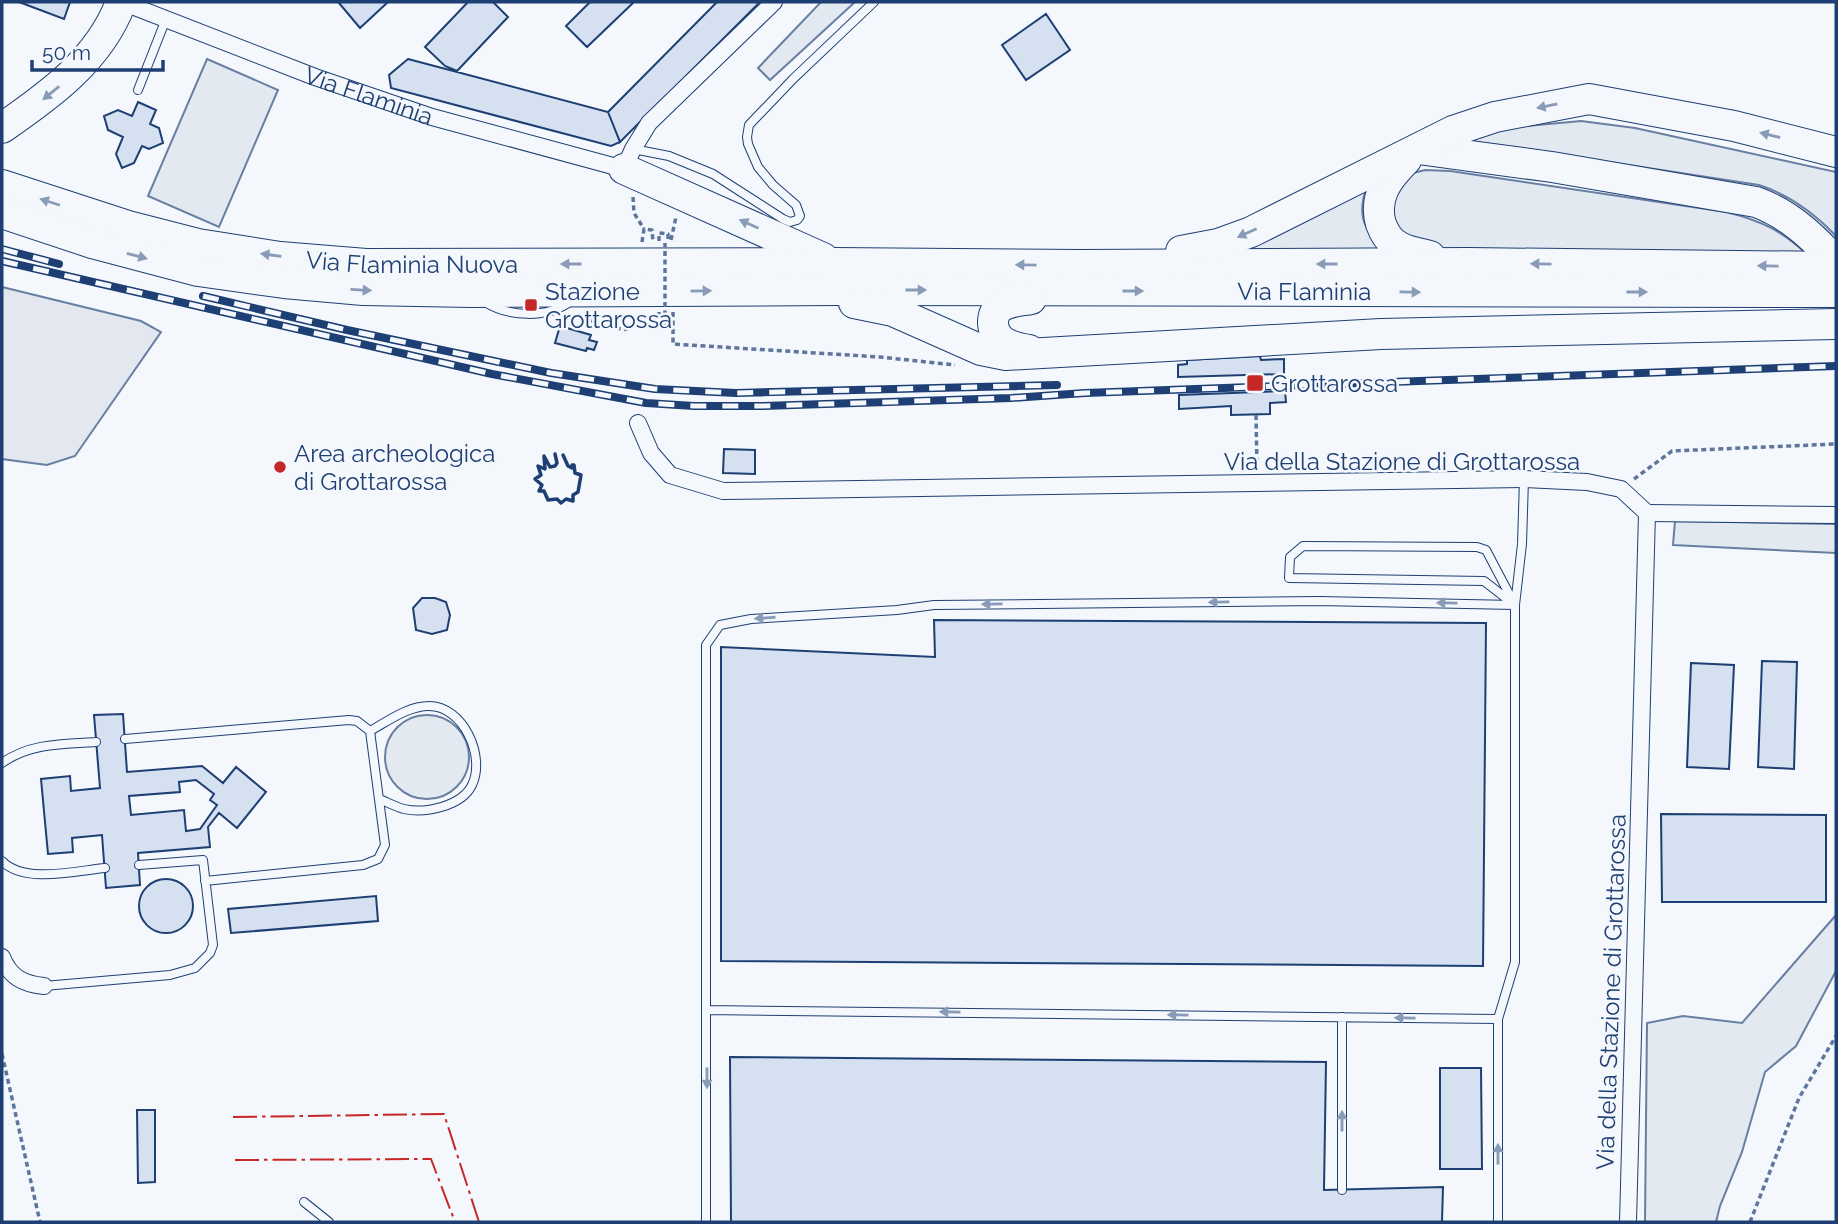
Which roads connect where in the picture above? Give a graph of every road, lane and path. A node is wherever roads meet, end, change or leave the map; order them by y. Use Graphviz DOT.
graph roads {
  1 [pos="774,2"];
  2 [pos="874,2"];
  3 [pos="130,3"];
  4 [pos="166,19"];
  5 [pos="138,90"];
  6 [pos="2,128"];
  7 [pos="1418,149"];
  8 [pos="1836,152"];
  9 [pos="630,171"];
  10 [pos="2,186"];
  11 [pos="2,213"];
  12 [pos="2,223"];
  13 [pos="644,229"];
  14 [pos="659,233"];
  15 [pos="92,243"];
  16 [pos="833,263"];
  17 [pos="1468,263"];
  18 [pos="1836,264"];
  19 [pos="1080,265"];
  20 [pos="775,290"];
  21 [pos="584,291"];
  22 [pos="1065,291"];
  23 [pos="471,292"];
  24 [pos="1836,292"];
  25 [pos="559,308"];
  26 [pos="673,318"];
  27 [pos="653,322"];
  28 [pos="659,324"];
  29 [pos="1836,324"];
  30 [pos="1040,353"];
  31 [pos="958,366"];
  32 [pos="1256,415"];
  33 [pos="638,423"];
  34 [pos="1836,444"];
  35 [pos="1257,459"];
  36 [pos="1524,479"];
  37 [pos="1621,489"];
  38 [pos="1647,513"];
  39 [pos="1836,515"];
  40 [pos="1515,605"];
  41 [pos="370,731"];
  42 [pos="125,739"];
  43 [pos="96,742"];
  44 [pos="2,763"];
  45 [pos="379,799"];
  46 [pos="2,861"];
  47 [pos="139,865"];
  48 [pos="105,868"];
  49 [pos="205,881"];
  50 [pos="2,965"];
  51 [pos="44,986"];
  52 [pos="707,1010"];
  53 [pos="1342,1017"];
  54 [pos="1498,1019"];
  55 [pos="1836,1036"];
  56 [pos="2,1054"];
  57 [pos="1342,1190"];
  58 [pos="304,1202"];
  59 [pos="40,1222"];
  60 [pos="329,1222"];
  61 [pos="705,1222"];
  62 [pos="1498,1222"];
  63 [pos="1628,1222"];
  64 [pos="1750,1222"];
  1 -- 9 [label="street"];
  2 -- 9 [label="lane"];
  3 -- 4 [label="street, Via Flaminia"];
  3 -- 6 [label="highway, one-way"];
  4 -- 5 [label="lane"];
  4 -- 9 [label="street, Via Flaminia"];
  8 -- 7 [label="highway, one-way"];
  7 -- 17 [label="highway"];
  7 -- 18 [label="highway"];
  7 -- 19 [label="highway, one-way"];
  9 -- 13 [label="path"];
  16 -- 9 [label="highway, one-way"];
  16 -- 10 [label="highway, Via Flaminia Nuova, one-way"];
  11 -- 15 [label="highway, Via Flaminia Nuova"];
  12 -- 15 [label="highway"];
  14 -- 28 [label="path, bridge"];
  15 -- 23 [label="highway, Via Flaminia Nuova, one-way"];
  19 -- 16 [label="highway, Via Flaminia, one-way"];
  18 -- 17 [label="highway, Via Flaminia, one-way"];
  17 -- 19 [label="highway, Via Flaminia, one-way"];
  21 -- 20 [label="highway, Via Flaminia Nuova, one-way"];
  20 -- 22 [label="highway, Via Flaminia, one-way"];
  20 -- 30 [label="highway"];
  21 -- 23 [label="highway, Via Flaminia Nuova"];
  21 -- 25 [label="lane"];
  22 -- 24 [label="highway, Via Flaminia, one-way"];
  22 -- 30 [label="highway"];
  23 -- 25 [label="lane"];
  25 -- 27 [label="path"];
  26 -- 31 [label="path"];
  29 -- 30 [label="highway"];
  32 -- 35 [label="path"];
  33 -- 36 [label="street, Via della Stazione di Grottarossa"];
  34 -- 37 [label="path"];
  36 -- 37 [label="street, Via della Stazione di Grottarossa"];
  36 -- 40 [label="lane"];
  37 -- 38 [label="street"];
  38 -- 39 [label="street"];
  38 -- 63 [label="street, Via della Stazione di Grottarossa"];
  40 -- 40 [label="lane"];
  40 -- 52 [label="lane, one-way"];
  40 -- 54 [label="lane"];
  41 -- 42 [label="lane"];
  41 -- 45 [label="lane"];
  41 -- 45 [label="lane"];
  43 -- 44 [label="lane"];
  45 -- 49 [label="lane"];
  46 -- 48 [label="lane"];
  47 -- 49 [label="lane"];
  49 -- 51 [label="lane"];
  50 -- 51 [label="street"];
  53 -- 52 [label="lane, one-way"];
  52 -- 61 [label="lane, one-way"];
  54 -- 53 [label="lane, one-way"];
  57 -- 53 [label="lane, one-way"];
  62 -- 54 [label="lane, one-way"];
  55 -- 64 [label="path"];
  56 -- 59 [label="path"];
  58 -- 60 [label="lane"];
}
